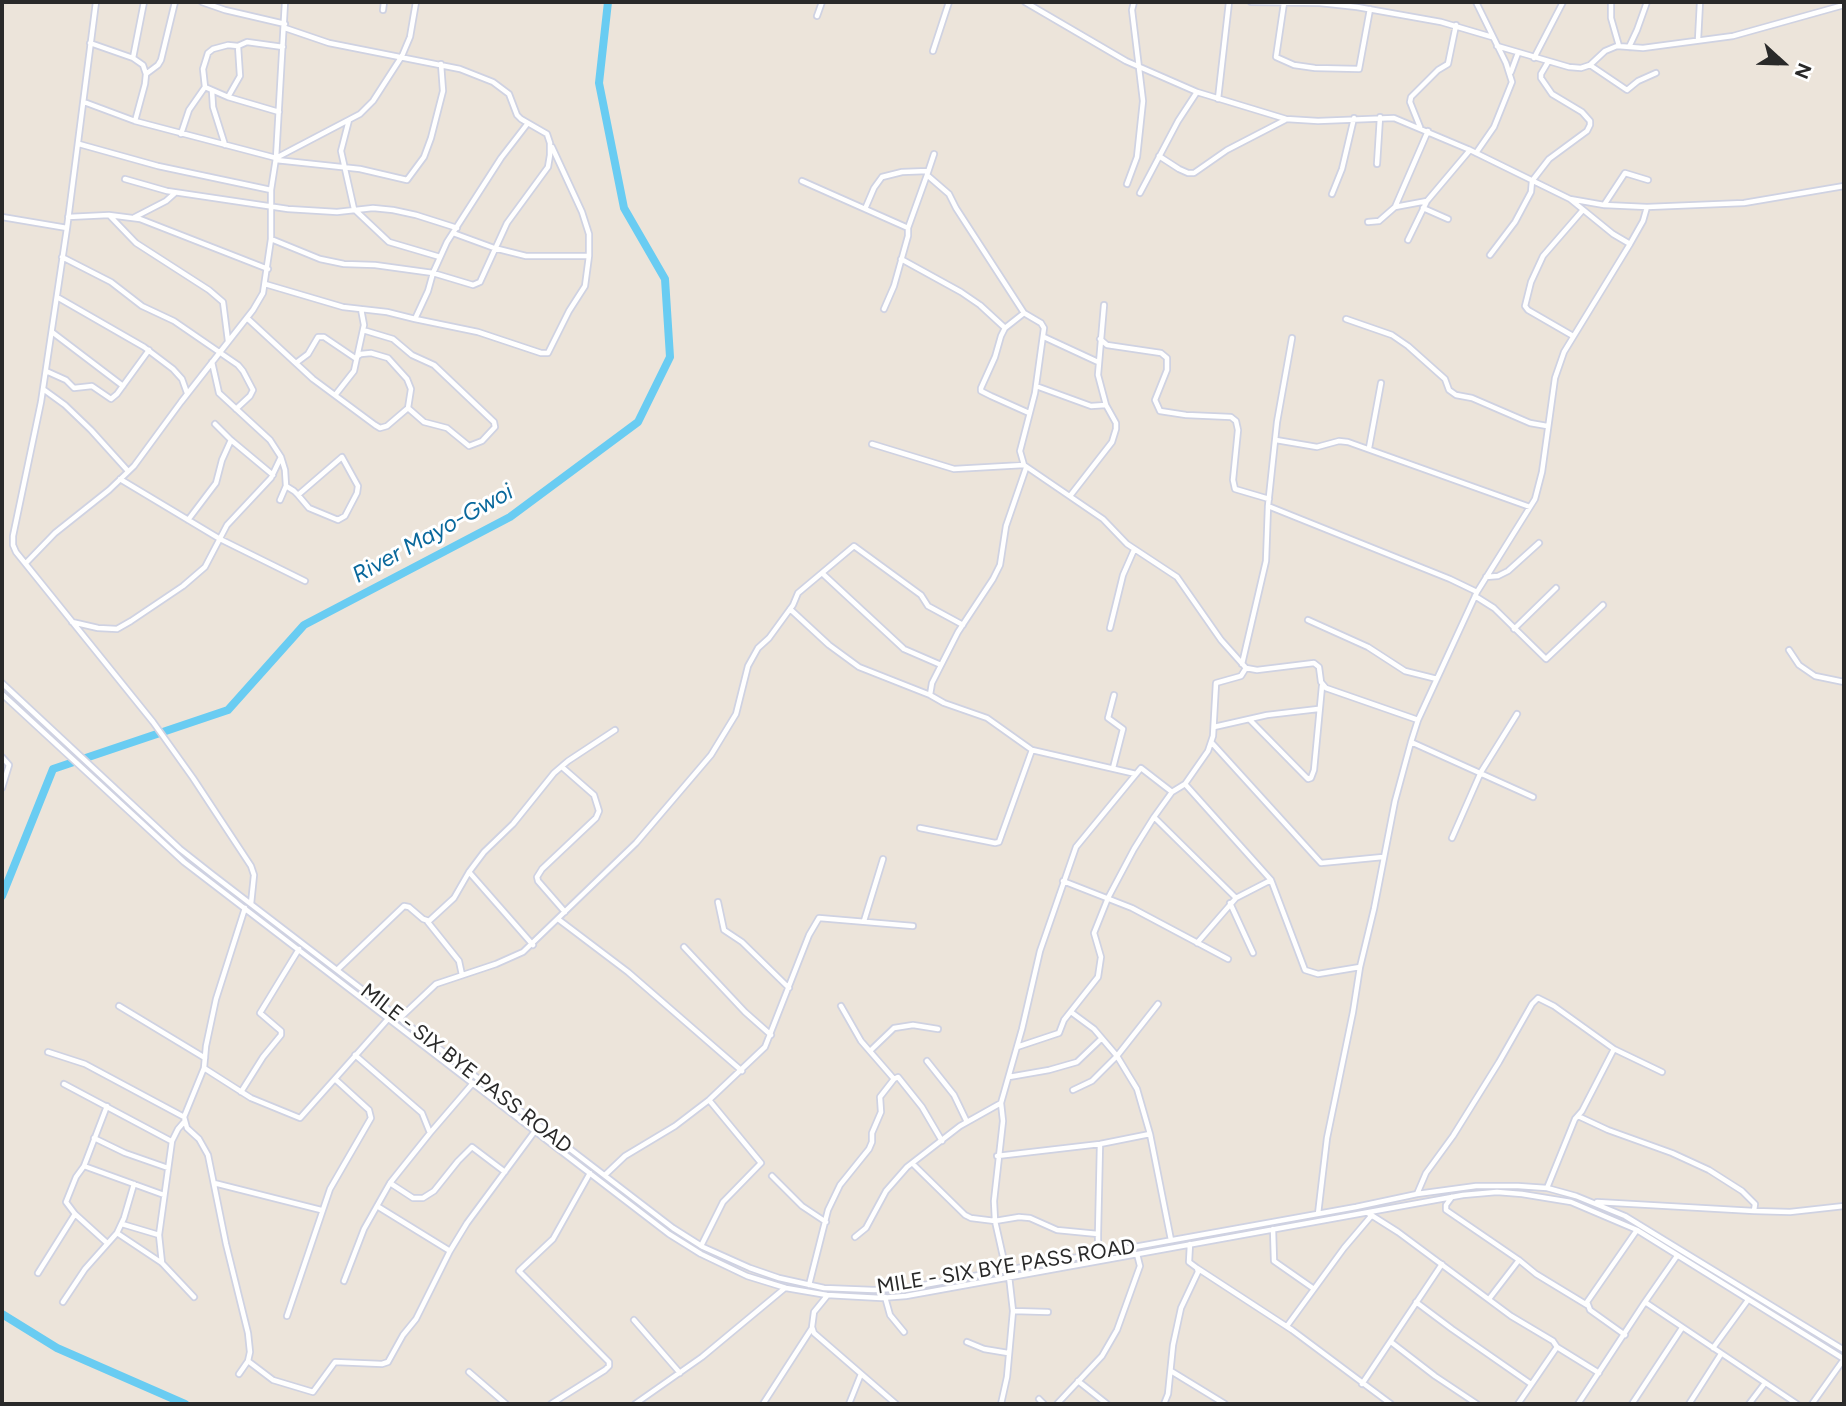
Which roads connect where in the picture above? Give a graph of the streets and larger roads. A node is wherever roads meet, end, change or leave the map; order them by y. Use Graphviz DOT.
graph roads {
  1 [pos="96,2"];
  2 [pos="144,2"];
  3 [pos="176,2"];
  4 [pos="202,2"];
  5 [pos="285,2"];
  6 [pos="383,2"];
  7 [pos="416,2"];
  8 [pos="822,2"];
  9 [pos="948,2"];
  10 [pos="1025,2"];
  11 [pos="1134,2"];
  12 [pos="1230,2"];
  13 [pos="1251,2"];
  14 [pos="1284,2"];
  15 [pos="1476,2"];
  16 [pos="1563,2"];
  17 [pos="1611,2"];
  18 [pos="1647,2"];
  19 [pos="1700,2"];
  20 [pos="1363,5"];
  21 [pos="1844,5"];
  22 [pos="1370,9"];
  23 [pos="383,10"];
  24 [pos="817,16"];
  25 [pos="1456,25"];
  26 [pos="285,26"];
  27 [pos="1492,37"];
  28 [pos="1698,40"];
  29 [pos="90,43"];
  30 [pos="238,46"];
  31 [pos="1497,46"];
  32 [pos="1619,46"];
  33 [pos="283,47"];
  34 [pos="1629,47"];
  35 [pos="933,51"];
  36 [pos="1518,53"];
  37 [pos="402,56"];
  38 [pos="133,58"];
  39 [pos="1534,58"];
  40 [pos="1548,62"];
  41 [pos="440,64"];
  42 [pos="1590,65"];
  43 [pos="1140,68"];
  44 [pos="1656,73"];
  45 [pos="146,74"];
  46 [pos="1510,74"];
  47 [pos="205,87"];
  48 [pos="212,92"];
  49 [pos="1197,92"];
  50 [pos="228,97"];
  51 [pos="1218,99"];
  52 [pos="84,102"];
  53 [pos="279,112"];
  54 [pos="1380,117"];
  55 [pos="1354,118"];
  56 [pos="350,119"];
  57 [pos="1286,119"];
  58 [pos="135,121"];
  59 [pos="528,123"];
  60 [pos="1421,129"];
  61 [pos="1428,131"];
  62 [pos="181,134"];
  63 [pos="550,143"];
  64 [pos="79,144"];
  65 [pos="225,145"];
  66 [pos="1469,150"];
  67 [pos="1476,153"];
  68 [pos="934,154"];
  69 [pos="1160,156"];
  70 [pos="276,159"];
  71 [pos="1377,164"];
  72 [pos="344,167"];
  73 [pos="928,173"];
  74 [pos="125,179"];
  75 [pos="1648,180"];
  76 [pos="802,181"];
  77 [pos="1532,181"];
  78 [pos="1127,184"];
  79 [pos="1844,186"];
  80 [pos="271,190"];
  81 [pos="176,192"];
  82 [pos="1140,193"];
  83 [pos="1332,194"];
  84 [pos="1570,199"];
  85 [pos="1427,201"];
  86 [pos="1604,205"];
  87 [pos="272,206"];
  88 [pos="1395,207"];
  89 [pos="1647,207"];
  90 [pos="1423,208"];
  91 [pos="354,209"];
  92 [pos="865,209"];
  93 [pos="1583,211"];
  94 [pos="109,215"];
  95 [pos="2,217"];
  96 [pos="68,217"];
  97 [pos="133,218"];
  98 [pos="1448,219"];
  99 [pos="1368,222"];
  100 [pos="66,228"];
  101 [pos="908,228"];
  102 [pos="455,230"];
  103 [pos="271,239"];
  104 [pos="1408,240"];
  105 [pos="1630,244"];
  106 [pos="494,248"];
  107 [pos="1490,255"];
  108 [pos="589,256"];
  109 [pos="62,257"];
  110 [pos="440,257"];
  111 [pos="901,259"];
  112 [pos="268,269"];
  113 [pos="433,273"];
  114 [pos="265,284"];
  115 [pos="57,297"];
  116 [pos="1104,305"];
  117 [pos="361,309"];
  118 [pos="884,309"];
  119 [pos="1024,313"];
  120 [pos="247,318"];
  121 [pos="415,319"];
  122 [pos="1346,319"];
  123 [pos="1006,328"];
  124 [pos="363,330"];
  125 [pos="51,332"];
  126 [pos="1574,336"];
  127 [pos="1044,337"];
  128 [pos="1292,338"];
  129 [pos="1100,339"];
  130 [pos="228,341"];
  131 [pos="149,350"];
  132 [pos="218,353"];
  133 [pos="355,358"];
  134 [pos="212,361"];
  135 [pos="1098,362"];
  136 [pos="296,363"];
  137 [pos="46,371"];
  138 [pos="1381,383"];
  139 [pos="123,386"];
  140 [pos="1036,386"];
  141 [pos="43,389"];
  142 [pos="187,393"];
  143 [pos="335,394"];
  144 [pos="1106,405"];
  145 [pos="408,408"];
  146 [pos="236,409"];
  147 [pos="1029,413"];
  148 [pos="215,424"];
  149 [pos="1547,426"];
  150 [pos="231,440"];
  151 [pos="1276,440"];
  152 [pos="872,444"];
  153 [pos="1370,448"];
  154 [pos="281,457"];
  155 [pos="1025,467"];
  156 [pos="128,471"];
  157 [pos="273,475"];
  158 [pos="120,480"];
  159 [pos="286,486"];
  160 [pos="298,495"];
  161 [pos="1070,496"];
  162 [pos="280,500"];
  163 [pos="1268,503"];
  164 [pos="1530,507"];
  165 [pos="188,520"];
  166 [pos="220,539"];
  167 [pos="1539,543"];
  168 [pos="1134,550"];
  169 [pos="26,563"];
  170 [pos="822,573"];
  171 [pos="1486,577"];
  172 [pos="305,581"];
  173 [pos="1556,588"];
  174 [pos="1476,594"];
  175 [pos="1603,605"];
  176 [pos="790,609"];
  177 [pos="1308,620"];
  178 [pos="72,622"];
  179 [pos="963,625"];
  180 [pos="1110,628"];
  181 [pos="1514,629"];
  182 [pos="1789,650"];
  183 [pos="941,665"];
  184 [pos="1244,666"];
  185 [pos="1437,679"];
  186 [pos="1844,681"];
  187 [pos="2,683"];
  188 [pos="1322,686"];
  189 [pos="2,694"];
  190 [pos="930,695"];
  191 [pos="1114,695"];
  192 [pos="1318,709"];
  193 [pos="1517,714"];
  194 [pos="1250,720"];
  195 [pos="1418,720"];
  196 [pos="1214,727"];
  197 [pos="615,730"];
  198 [pos="1411,741"];
  199 [pos="1212,743"];
  200 [pos="1032,750"];
  201 [pos="2,757"];
  202 [pos="562,767"];
  203 [pos="1113,768"];
  204 [pos="1481,772"];
  205 [pos="1136,774"];
  206 [pos="1185,784"];
  207 [pos="2,788"];
  208 [pos="1172,792"];
  209 [pos="1533,797"];
  210 [pos="1154,817"];
  211 [pos="920,828"];
  212 [pos="1452,838"];
  213 [pos="1384,857"];
  214 [pos="883,859"];
  215 [pos="469,872"];
  216 [pos="1271,880"];
  217 [pos="1063,881"];
  218 [pos="1108,898"];
  219 [pos="1236,898"];
  220 [pos="718,902"];
  221 [pos="1230,903"];
  222 [pos="251,904"];
  223 [pos="245,908"];
  224 [pos="565,912"];
  225 [pos="558,919"];
  226 [pos="427,921"];
  227 [pos="864,921"];
  228 [pos="913,926"];
  229 [pos="1197,943"];
  230 [pos="533,945"];
  231 [pos="684,947"];
  232 [pos="299,949"];
  233 [pos="1253,953"];
  234 [pos="1228,959"];
  235 [pos="328,963"];
  236 [pos="1360,967"];
  237 [pos="324,968"];
  238 [pos="337,970"];
  239 [pos="462,975"];
  240 [pos="789,988"];
  241 [pos="1158,1004"];
  242 [pos="119,1006"];
  243 [pos="841,1006"];
  244 [pos="1071,1012"];
  245 [pos="400,1018"];
  246 [pos="388,1019"];
  247 [pos="938,1029"];
  248 [pos="771,1035"];
  249 [pos="1101,1039"];
  250 [pos="1016,1048"];
  251 [pos="1614,1049"];
  252 [pos="870,1051"];
  253 [pos="48,1052"];
  254 [pos="355,1055"];
  255 [pos="1117,1056"];
  256 [pos="206,1058"];
  257 [pos="927,1061"];
  258 [pos="204,1068"];
  259 [pos="742,1070"];
  260 [pos="1662,1072"];
  261 [pos="1008,1077"];
  262 [pos="335,1079"];
  263 [pos="894,1079"];
  264 [pos="473,1083"];
  265 [pos="64,1084"];
  266 [pos="1073,1090"];
  267 [pos="241,1092"];
  268 [pos="709,1100"];
  269 [pos="1001,1103"];
  270 [pos="107,1106"];
  271 [pos="1578,1116"];
  272 [pos="184,1120"];
  273 [pos="967,1122"];
  274 [pos="536,1131"];
  275 [pos="430,1133"];
  276 [pos="1150,1133"];
  277 [pos="94,1138"];
  278 [pos="942,1140"];
  279 [pos="172,1141"];
  280 [pos="1100,1144"];
  281 [pos="997,1156"];
  282 [pos="913,1164"];
  283 [pos="84,1166"];
  284 [pos="168,1168"];
  285 [pos="505,1172"];
  286 [pos="590,1173"];
  287 [pos="604,1175"];
  288 [pos="772,1176"];
  289 [pos="390,1182"];
  290 [pos="134,1184"];
  291 [pos="214,1184"];
  292 [pos="1547,1188"];
  293 [pos="1417,1194"];
  294 [pos="164,1195"];
  295 [pos="1452,1197"];
  296 [pos="1571,1202"];
  297 [pos="1596,1202"];
  298 [pos="377,1206"];
  299 [pos="1844,1206"];
  300 [pos="321,1210"];
  301 [pos="1754,1211"];
  302 [pos="75,1214"];
  303 [pos="1318,1214"];
  304 [pos="1369,1214"];
  305 [pos="995,1221"];
  306 [pos="826,1222"];
  307 [pos="122,1224"];
  308 [pos="1273,1229"];
  309 [pos="1637,1230"];
  310 [pos="117,1233"];
  311 [pos="1098,1234"];
  312 [pos="1206,1234"];
  313 [pos="159,1235"];
  314 [pos="855,1237"];
  315 [pos="1171,1240"];
  316 [pos="1208,1241"];
  317 [pos="107,1243"];
  318 [pos="1190,1244"];
  319 [pos="701,1246"];
  320 [pos="450,1251"];
  321 [pos="1098,1253"];
  322 [pos="1137,1254"];
  323 [pos="1677,1256"];
  324 [pos="1520,1260"];
  325 [pos="162,1264"];
  326 [pos="1442,1264"];
  327 [pos="1197,1268"];
  328 [pos="1006,1270"];
  329 [pos="38,1273"];
  330 [pos="1009,1276"];
  331 [pos="344,1281"];
  332 [pos="809,1285"];
  333 [pos="786,1288"];
  334 [pos="1314,1289"];
  335 [pos="827,1295"];
  336 [pos="194,1297"];
  337 [pos="885,1297"];
  338 [pos="1489,1299"];
  339 [pos="1748,1300"];
  340 [pos="62,1302"];
  341 [pos="1416,1302"];
  342 [pos="1645,1302"];
  343 [pos="1587,1305"];
  344 [pos="1013,1311"];
  345 [pos="1048,1312"];
  346 [pos="287,1316"];
  347 [pos="634,1320"];
  348 [pos="1287,1326"];
  349 [pos="812,1327"];
  350 [pos="1682,1328"];
  351 [pos="904,1332"];
  352 [pos="1625,1335"];
  353 [pos="967,1342"];
  354 [pos="1391,1342"];
  355 [pos="1558,1347"];
  356 [pos="1713,1348"];
  357 [pos="1844,1350"];
  358 [pos="1008,1353"];
  359 [pos="1721,1354"];
  360 [pos="1844,1359"];
  361 [pos="248,1361"];
  362 [pos="1171,1371"];
  363 [pos="469,1372"];
  364 [pos="680,1373"];
  365 [pos="1599,1373"];
  366 [pos="239,1374"];
  367 [pos="861,1374"];
  368 [pos="1078,1381"];
  369 [pos="1765,1383"];
  370 [pos="1362,1384"];
  371 [pos="1531,1384"];
  372 [pos="1039,1399"];
  373 [pos="506,1404"];
  374 [pos="551,1404"];
  375 [pos="635,1404"];
  376 [pos="763,1404"];
  377 [pos="849,1404"];
  378 [pos="896,1404"];
  379 [pos="1001,1404"];
  380 [pos="1044,1404"];
  381 [pos="1057,1404"];
  382 [pos="1107,1404"];
  383 [pos="1164,1404"];
  384 [pos="1225,1404"];
  385 [pos="1391,1404"];
  386 [pos="1477,1404"];
  387 [pos="1518,1404"];
  388 [pos="1578,1404"];
  389 [pos="1632,1404"];
  390 [pos="1689,1404"];
  391 [pos="1749,1404"];
  392 [pos="1797,1404"];
  393 [pos="1812,1404"];
  1 -- 29 [label="street"];
  2 -- 38 [label="street"];
  3 -- 45 [label="street"];
  4 -- 26 [label="street"];
  5 -- 26 [label="street"];
  6 -- 23 [label="street"];
  7 -- 37 [label="street"];
  8 -- 24 [label="street"];
  9 -- 35 [label="street"];
  10 -- 43 [label="street"];
  11 -- 43 [label="street"];
  12 -- 51 [label="street"];
  13 -- 14 [label="street"];
  14 -- 20 [label="street"];
  14 -- 22 [label="street"];
  15 -- 27 [label="street"];
  16 -- 39 [label="street"];
  17 -- 32 [label="street"];
  18 -- 34 [label="street"];
  19 -- 28 [label="street"];
  20 -- 22 [label="street"];
  21 -- 28 [label="street"];
  22 -- 25 [label="street"];
  25 -- 27 [label="street"];
  25 -- 60 [label="street"];
  26 -- 33 [label="street"];
  26 -- 37 [label="street"];
  27 -- 31 [label="street"];
  28 -- 34 [label="street"];
  29 -- 38 [label="street"];
  29 -- 52 [label="street"];
  30 -- 33 [label="street"];
  30 -- 47 [label="street"];
  30 -- 50 [label="street"];
  31 -- 36 [label="street"];
  31 -- 46 [label="street"];
  32 -- 34 [label="street"];
  32 -- 42 [label="street"];
  33 -- 53 [label="street"];
  36 -- 39 [label="street"];
  36 -- 46 [label="street"];
  37 -- 41 [label="street"];
  37 -- 56 [label="street"];
  38 -- 45 [label="street"];
  39 -- 40 [label="street"];
  40 -- 42 [label="street"];
  40 -- 77 [label="street"];
  41 -- 59 [label="street"];
  41 -- 72 [label="street"];
  42 -- 44 [label="street"];
  43 -- 49 [label="street"];
  43 -- 78 [label="street"];
  45 -- 58 [label="street"];
  46 -- 67 [label="street"];
  47 -- 48 [label="street"];
  47 -- 62 [label="street"];
  48 -- 50 [label="street"];
  48 -- 65 [label="street"];
  49 -- 51 [label="street"];
  49 -- 69 [label="street"];
  50 -- 53 [label="street"];
  51 -- 57 [label="street"];
  52 -- 58 [label="street"];
  52 -- 64 [label="street"];
  53 -- 70 [label="street"];
  54 -- 55 [label="street"];
  54 -- 60 [label="street"];
  54 -- 71 [label="street"];
  55 -- 57 [label="street"];
  55 -- 83 [label="street"];
  56 -- 70 [label="street"];
  56 -- 72 [label="street"];
  57 -- 69 [label="street"];
  58 -- 62 [label="street"];
  59 -- 63 [label="street"];
  59 -- 102 [label="street"];
  60 -- 61 [label="street"];
  61 -- 66 [label="street"];
  61 -- 88 [label="street"];
  62 -- 65 [label="street"];
  63 -- 106 [label="street"];
  63 -- 108 [label="street"];
  64 -- 80 [label="street"];
  64 -- 96 [label="street"];
  65 -- 70 [label="street"];
  66 -- 67 [label="street"];
  66 -- 85 [label="street"];
  67 -- 77 [label="street"];
  68 -- 73 [label="street"];
  69 -- 82 [label="street"];
  70 -- 72 [label="street"];
  70 -- 80 [label="street"];
  72 -- 91 [label="street"];
  73 -- 92 [label="street"];
  73 -- 101 [label="street"];
  73 -- 119 [label="street"];
  74 -- 81 [label="street"];
  75 -- 86 [label="street"];
  76 -- 92 [label="street"];
  77 -- 84 [label="street"];
  77 -- 107 [label="street"];
  79 -- 89 [label="street"];
  80 -- 87 [label="street"];
  81 -- 87 [label="street"];
  81 -- 97 [label="street"];
  84 -- 86 [label="street"];
  84 -- 93 [label="street"];
  85 -- 88 [label="street"];
  85 -- 90 [label="street"];
  86 -- 89 [label="street"];
  87 -- 91 [label="street"];
  87 -- 103 [label="street"];
  88 -- 99 [label="street"];
  89 -- 105 [label="street"];
  90 -- 98 [label="street"];
  90 -- 104 [label="street"];
  91 -- 102 [label="street"];
  91 -- 110 [label="street"];
  92 -- 101 [label="street"];
  93 -- 105 [label="street"];
  93 -- 126 [label="street"];
  94 -- 96 [label="street"];
  94 -- 97 [label="street"];
  94 -- 130 [label="street"];
  95 -- 100 [label="street"];
  96 -- 100 [label="street"];
  97 -- 112 [label="street"];
  100 -- 109 [label="street"];
  101 -- 111 [label="street"];
  102 -- 106 [label="street"];
  102 -- 110 [label="street"];
  103 -- 112 [label="street"];
  103 -- 113 [label="street"];
  105 -- 126 [label="street"];
  106 -- 108 [label="street"];
  106 -- 113 [label="street"];
  108 -- 121 [label="street"];
  109 -- 115 [label="street"];
  109 -- 132 [label="street"];
  110 -- 113 [label="street"];
  111 -- 118 [label="street"];
  111 -- 123 [label="street"];
  112 -- 114 [label="street"];
  113 -- 121 [label="street"];
  114 -- 117 [label="street"];
  114 -- 120 [label="street"];
  115 -- 125 [label="street"];
  115 -- 131 [label="street"];
  116 -- 129 [label="street"];
  117 -- 121 [label="street"];
  117 -- 124 [label="street"];
  119 -- 123 [label="street"];
  119 -- 127 [label="street"];
  120 -- 130 [label="street"];
  120 -- 136 [label="street"];
  122 -- 149 [label="street"];
  123 -- 147 [label="street"];
  124 -- 133 [label="street"];
  124 -- 145 [label="street"];
  125 -- 137 [label="street"];
  125 -- 139 [label="street"];
  126 -- 149 [label="street"];
  127 -- 135 [label="street"];
  127 -- 140 [label="street"];
  128 -- 151 [label="street"];
  129 -- 135 [label="street"];
  129 -- 163 [label="street"];
  130 -- 132 [label="street"];
  131 -- 139 [label="street"];
  131 -- 142 [label="street"];
  132 -- 134 [label="street"];
  132 -- 146 [label="street"];
  133 -- 136 [label="street"];
  133 -- 143 [label="street"];
  133 -- 145 [label="street"];
  134 -- 142 [label="street"];
  134 -- 146 [label="street"];
  135 -- 144 [label="street"];
  136 -- 143 [label="street"];
  137 -- 139 [label="street"];
  137 -- 141 [label="street"];
  138 -- 153 [label="street"];
  140 -- 144 [label="street"];
  140 -- 147 [label="street"];
  141 -- 156 [label="street"];
  141 -- 169 [label="street"];
  142 -- 156 [label="street"];
  143 -- 145 [label="street"];
  144 -- 161 [label="street"];
  146 -- 154 [label="street"];
  147 -- 155 [label="street"];
  148 -- 150 [label="street"];
  149 -- 164 [label="street"];
  150 -- 157 [label="street"];
  150 -- 165 [label="street"];
  151 -- 153 [label="street"];
  151 -- 163 [label="street"];
  152 -- 155 [label="street"];
  153 -- 164 [label="street"];
  154 -- 157 [label="street"];
  154 -- 159 [label="street"];
  155 -- 161 [label="street"];
  155 -- 179 [label="street"];
  156 -- 158 [label="street"];
  157 -- 166 [label="street"];
  158 -- 165 [label="street"];
  158 -- 169 [label="street"];
  159 -- 160 [label="street"];
  159 -- 162 [label="street"];
  160 -- 160 [label="street"];
  161 -- 168 [label="street"];
  163 -- 174 [label="street"];
  163 -- 184 [label="street"];
  164 -- 171 [label="street"];
  165 -- 166 [label="street"];
  166 -- 172 [label="street"];
  166 -- 178 [label="street"];
  167 -- 171 [label="street"];
  168 -- 180 [label="street"];
  168 -- 184 [label="street"];
  169 -- 178 [label="street"];
  170 -- 176 [label="street"];
  170 -- 179 [label="street"];
  170 -- 183 [label="street"];
  171 -- 174 [label="street"];
  173 -- 181 [label="street"];
  174 -- 181 [label="street"];
  174 -- 185 [label="street"];
  175 -- 181 [label="street"];
  176 -- 190 [label="street"];
  176 -- 224 [label="street"];
  177 -- 185 [label="street"];
  178 -- 222 [label="street"];
  179 -- 183 [label="street"];
  182 -- 186 [label="street"];
  183 -- 190 [label="street"];
  184 -- 188 [label="street"];
  184 -- 196 [label="street"];
  185 -- 195 [label="street"];
  187 -- 222 [label="street, MILE - SIX BYE PASS ROAD"];
  188 -- 192 [label="street"];
  188 -- 195 [label="street"];
  189 -- 223 [label="street"];
  190 -- 200 [label="street"];
  191 -- 203 [label="street"];
  192 -- 194 [label="street"];
  192 -- 194 [label="street"];
  193 -- 204 [label="street"];
  194 -- 196 [label="street"];
  195 -- 198 [label="street"];
  196 -- 199 [label="street"];
  197 -- 202 [label="street"];
  198 -- 204 [label="street"];
  198 -- 213 [label="street"];
  199 -- 206 [label="street"];
  199 -- 213 [label="street"];
  200 -- 203 [label="street"];
  200 -- 211 [label="street"];
  201 -- 207 [label="street"];
  202 -- 215 [label="street"];
  202 -- 224 [label="street"];
  203 -- 205 [label="street"];
  204 -- 209 [label="street"];
  204 -- 212 [label="street"];
  205 -- 208 [label="street"];
  205 -- 217 [label="street"];
  206 -- 208 [label="street"];
  206 -- 216 [label="street"];
  208 -- 210 [label="street"];
  210 -- 218 [label="street"];
  210 -- 219 [label="street"];
  213 -- 236 [label="street"];
  214 -- 227 [label="street"];
  215 -- 226 [label="street"];
  215 -- 230 [label="street"];
  216 -- 219 [label="street"];
  216 -- 236 [label="street"];
  217 -- 218 [label="street"];
  217 -- 250 [label="street"];
  218 -- 229 [label="street"];
  218 -- 244 [label="street"];
  219 -- 221 [label="street"];
  220 -- 240 [label="street"];
  221 -- 229 [label="street"];
  221 -- 233 [label="street"];
  222 -- 235 [label="street, MILE - SIX BYE PASS ROAD"];
  223 -- 232 [label="street"];
  223 -- 256 [label="street"];
  224 -- 225 [label="street"];
  225 -- 230 [label="street"];
  225 -- 259 [label="street"];
  226 -- 238 [label="street"];
  226 -- 239 [label="street"];
  227 -- 228 [label="street"];
  227 -- 240 [label="street"];
  229 -- 234 [label="street"];
  230 -- 239 [label="street"];
  231 -- 248 [label="street"];
  232 -- 237 [label="street"];
  232 -- 267 [label="street"];
  235 -- 237 [label="street"];
  235 -- 238 [label="street, MILE - SIX BYE PASS ROAD"];
  236 -- 303 [label="street"];
  237 -- 246 [label="street"];
  238 -- 245 [label="street, MILE - SIX BYE PASS ROAD"];
  239 -- 245 [label="street"];
  240 -- 248 [label="street"];
  241 -- 255 [label="street"];
  242 -- 256 [label="street"];
  243 -- 252 [label="street"];
  244 -- 249 [label="street"];
  244 -- 250 [label="street"];
  245 -- 287 [label="street, MILE - SIX BYE PASS ROAD"];
  246 -- 254 [label="street"];
  246 -- 264 [label="street"];
  247 -- 252 [label="street"];
  248 -- 259 [label="street"];
  249 -- 255 [label="street"];
  249 -- 261 [label="street"];
  250 -- 261 [label="street"];
  251 -- 260 [label="street"];
  251 -- 271 [label="street"];
  251 -- 293 [label="street"];
  252 -- 263 [label="street"];
  253 -- 272 [label="street"];
  254 -- 262 [label="street"];
  254 -- 275 [label="street"];
  255 -- 266 [label="street"];
  255 -- 276 [label="street"];
  256 -- 258 [label="street"];
  257 -- 273 [label="street"];
  258 -- 267 [label="street"];
  258 -- 272 [label="street"];
  259 -- 268 [label="street"];
  261 -- 269 [label="street"];
  262 -- 267 [label="street"];
  262 -- 300 [label="street"];
  263 -- 278 [label="street"];
  263 -- 306 [label="street"];
  264 -- 274 [label="street"];
  264 -- 275 [label="street"];
  265 -- 270 [label="street"];
  268 -- 287 [label="street"];
  268 -- 319 [label="street"];
  269 -- 273 [label="street"];
  269 -- 281 [label="street"];
  270 -- 277 [label="street"];
  270 -- 279 [label="street"];
  271 -- 292 [label="street"];
  271 -- 301 [label="street"];
  272 -- 279 [label="street"];
  272 -- 291 [label="street"];
  273 -- 278 [label="street"];
  274 -- 285 [label="street"];
  274 -- 286 [label="street"];
  275 -- 289 [label="street"];
  276 -- 280 [label="street"];
  276 -- 315 [label="street"];
  277 -- 283 [label="street"];
  277 -- 284 [label="street"];
  278 -- 282 [label="street"];
  279 -- 284 [label="street"];
  280 -- 281 [label="street"];
  280 -- 311 [label="street"];
  281 -- 305 [label="street"];
  282 -- 305 [label="street"];
  282 -- 314 [label="street"];
  283 -- 290 [label="street"];
  283 -- 302 [label="street"];
  284 -- 294 [label="street"];
  285 -- 289 [label="street"];
  285 -- 320 [label="street"];
  286 -- 333 [label="street"];
  286 -- 374 [label="street"];
  287 -- 319 [label="street, MILE - SIX BYE PASS ROAD"];
  288 -- 306 [label="street"];
  289 -- 298 [label="street"];
  290 -- 294 [label="street"];
  290 -- 307 [label="street"];
  291 -- 300 [label="street"];
  291 -- 361 [label="street"];
  292 -- 293 [label="street, MILE - SIX BYE PASS ROAD"];
  292 -- 297 [label="street, MILE - SIX BYE PASS ROAD"];
  293 -- 303 [label="street, MILE - SIX BYE PASS ROAD"];
  294 -- 313 [label="street"];
  295 -- 296 [label="street"];
  295 -- 304 [label="street"];
  295 -- 324 [label="street"];
  296 -- 297 [label="street"];
  296 -- 309 [label="street"];
  297 -- 301 [label="street"];
  297 -- 357 [label="street, MILE - SIX BYE PASS ROAD"];
  298 -- 320 [label="street"];
  298 -- 331 [label="street"];
  299 -- 301 [label="street"];
  300 -- 346 [label="street"];
  302 -- 317 [label="street"];
  302 -- 329 [label="street"];
  303 -- 312 [label="street, MILE - SIX BYE PASS ROAD"];
  304 -- 308 [label="street"];
  304 -- 326 [label="street"];
  304 -- 334 [label="street"];
  305 -- 311 [label="street"];
  305 -- 328 [label="street"];
  306 -- 332 [label="street"];
  307 -- 310 [label="street"];
  307 -- 313 [label="street"];
  308 -- 316 [label="street"];
  308 -- 334 [label="street"];
  309 -- 323 [label="street"];
  309 -- 343 [label="street"];
  310 -- 317 [label="street"];
  310 -- 325 [label="street"];
  311 -- 321 [label="street"];
  312 -- 315 [label="street, MILE - SIX BYE PASS ROAD"];
  312 -- 316 [label="street"];
  313 -- 325 [label="street"];
  315 -- 321 [label="street, MILE - SIX BYE PASS ROAD"];
  316 -- 318 [label="street"];
  317 -- 340 [label="street"];
  318 -- 322 [label="street"];
  318 -- 327 [label="street"];
  319 -- 332 [label="street, MILE - SIX BYE PASS ROAD"];
  320 -- 361 [label="street"];
  321 -- 328 [label="street, MILE - SIX BYE PASS ROAD"];
  322 -- 330 [label="street"];
  322 -- 368 [label="street"];
  323 -- 339 [label="street"];
  323 -- 342 [label="street"];
  324 -- 338 [label="street"];
  324 -- 343 [label="street"];
  325 -- 336 [label="street"];
  326 -- 338 [label="street"];
  326 -- 341 [label="street"];
  327 -- 348 [label="street"];
  327 -- 362 [label="street"];
  328 -- 332 [label="street, MILE - SIX BYE PASS ROAD"];
  330 -- 337 [label="street"];
  330 -- 344 [label="street"];
  333 -- 335 [label="street"];
  333 -- 364 [label="street"];
  334 -- 348 [label="street"];
  335 -- 337 [label="street"];
  335 -- 349 [label="street"];
  337 -- 351 [label="street"];
  338 -- 355 [label="street"];
  339 -- 356 [label="street"];
  339 -- 360 [label="street"];
  341 -- 354 [label="street"];
  341 -- 371 [label="street"];
  342 -- 350 [label="street"];
  342 -- 352 [label="street"];
  343 -- 352 [label="street"];
  344 -- 345 [label="street"];
  344 -- 358 [label="street"];
  347 -- 364 [label="street"];
  348 -- 370 [label="street"];
  349 -- 367 [label="street"];
  349 -- 376 [label="street"];
  350 -- 356 [label="street"];
  350 -- 389 [label="street"];
  352 -- 365 [label="street"];
  353 -- 358 [label="street"];
  354 -- 370 [label="street"];
  354 -- 386 [label="street"];
  355 -- 365 [label="street"];
  355 -- 371 [label="street"];
  356 -- 359 [label="street"];
  358 -- 379 [label="street"];
  359 -- 369 [label="street"];
  359 -- 390 [label="street"];
  360 -- 393 [label="street"];
  361 -- 366 [label="street"];
  362 -- 383 [label="street"];
  362 -- 384 [label="street"];
  363 -- 373 [label="street"];
  364 -- 375 [label="street"];
  365 -- 388 [label="street"];
  367 -- 377 [label="street"];
  367 -- 378 [label="street"];
  368 -- 381 [label="street"];
  368 -- 382 [label="street"];
  369 -- 391 [label="street"];
  369 -- 392 [label="street"];
  370 -- 385 [label="street"];
  371 -- 387 [label="street"];
  372 -- 380 [label="street"];
}
